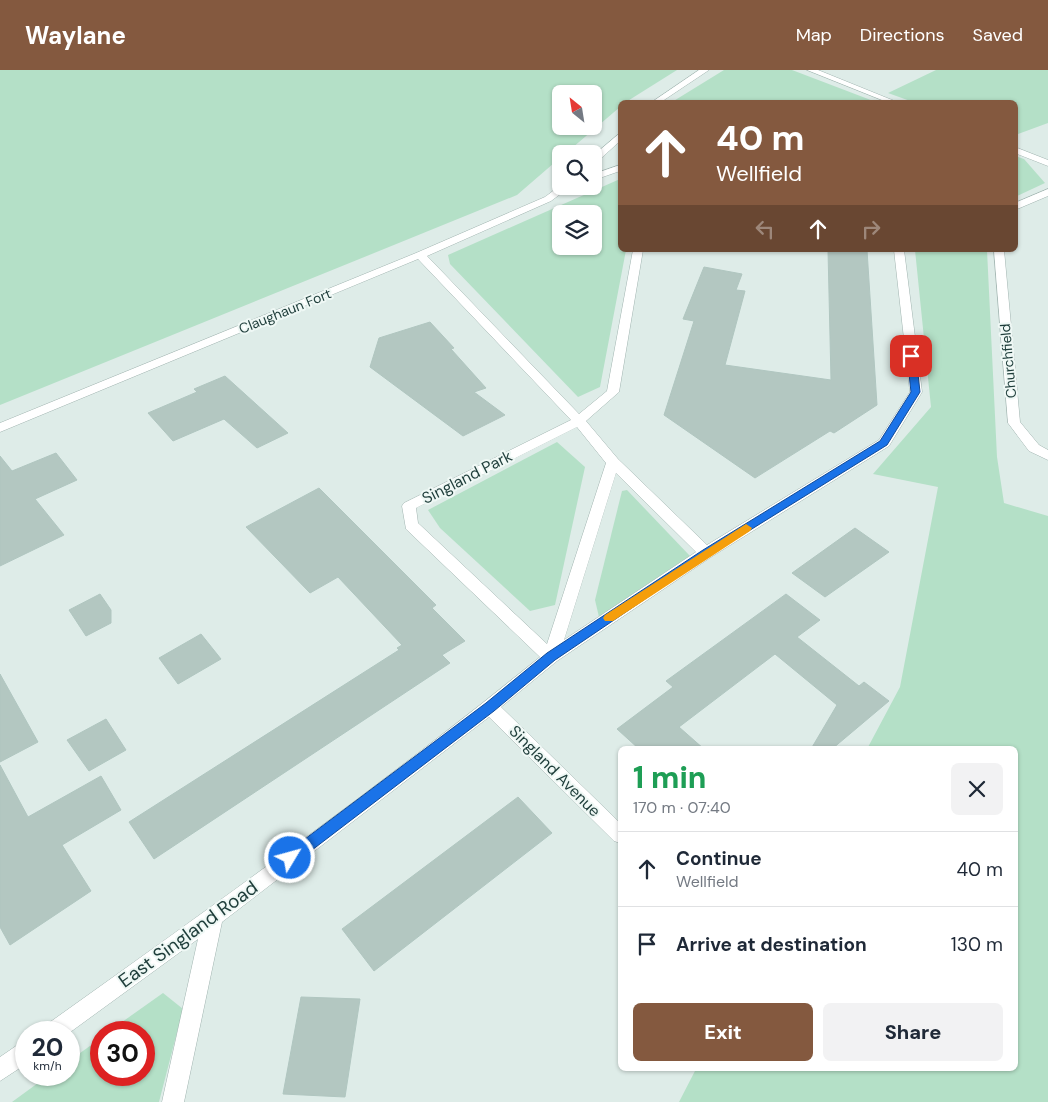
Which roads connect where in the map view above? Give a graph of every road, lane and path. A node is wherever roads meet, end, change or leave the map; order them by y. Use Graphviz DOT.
graph roads {
  1 [pos="705,70"];
  2 [pos="811,70"];
  3 [pos="659,100"];
  4 [pos="888,100"];
  5 [pos="618,138"];
  6 [pos="1018,151"];
  7 [pos="602,153"];
  8 [pos="1048,163"];
  9 [pos="618,169"];
  10 [pos="602,174"];
  11 [pos="1048,192"];
  12 [pos="554,195"];
  13 [pos="1018,206"];
  14 [pos="638,252"];
  15 [pos="898,252"];
  16 [pos="999,252"];
  17 [pos="420,255"];
  18 [pos="579,421"];
  19 [pos="0,428"];
  20 [pos="1048,456"];
  21 [pos="613,462"];
  22 [pos="706,553"];
  23 [pos="551,657"];
  24 [pos="490,707"];
  25 [pos="618,833"];
  26 [pos="213,917"];
  27 [pos="67,1021"];
  28 [pos="15,1059"];
  29 [pos="0,1070"];
  30 [pos="173,1102"];
  1 -- 3 [label="street"];
  2 -- 4 [label="street"];
  5 -- 7 [label="street"];
  6 -- 8 [label="street"];
  9 -- 10 [label="street"];
  11 -- 13 [label="street"];
  12 -- 17 [label="street, Claughaun Fort"];
  14 -- 18 [label="street"];
  15 -- 22 [label="street, East Singland Road"];
  16 -- 20 [label="street, Churchfield"];
  17 -- 18 [label="street"];
  17 -- 19 [label="street, Claughaun Fort"];
  18 -- 21 [label="street"];
  18 -- 23 [label="street, Singland Park"];
  21 -- 22 [label="street"];
  21 -- 23 [label="street"];
  22 -- 23 [label="street, East Singland Road"];
  23 -- 24 [label="street, East Singland Road"];
  24 -- 25 [label="street, Singland Avenue"];
  24 -- 26 [label="street, East Singland Road"];
  26 -- 27 [label="street, East Singland Road"];
  26 -- 30 [label="street"];
  28 -- 29 [label="street"];
}
